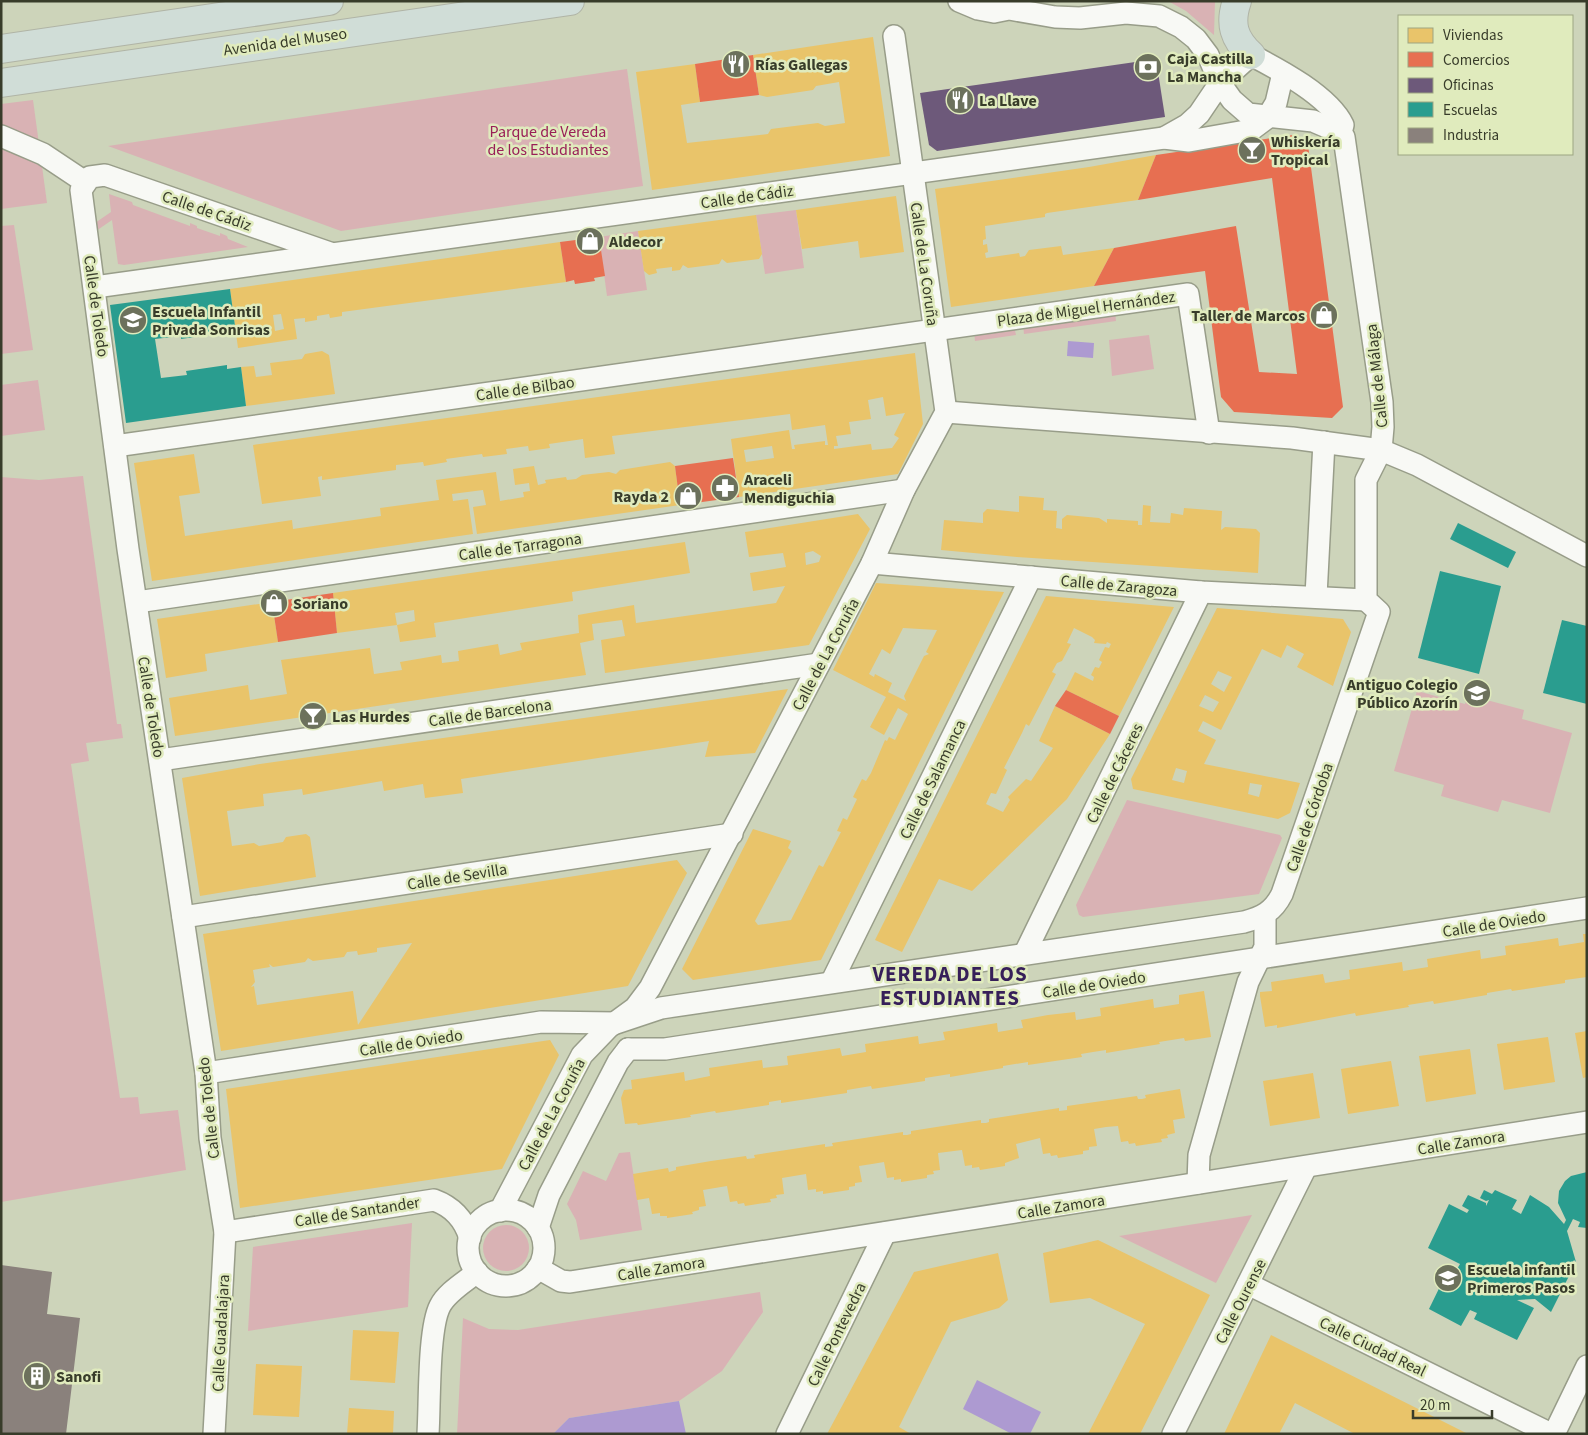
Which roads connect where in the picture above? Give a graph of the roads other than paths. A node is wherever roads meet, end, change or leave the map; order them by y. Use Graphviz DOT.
graph roads {
  1 [pos="329,1"];
  2 [pos="570,1"];
  3 [pos="959,1"];
  4 [pos="1236,1"];
  5 [pos="894,36"];
  6 [pos="1,49"];
  7 [pos="1251,55"];
  8 [pos="1283,73"];
  9 [pos="1,83"];
  10 [pos="1220,83"];
  11 [pos="1267,118"];
  12 [pos="1341,133"];
  13 [pos="1,136"];
  14 [pos="1164,138"];
  15 [pos="912,173"];
  16 [pos="85,182"];
  17 [pos="330,253"];
  18 [pos="95,287"];
  19 [pos="935,330"];
  20 [pos="946,412"];
  21 [pos="1209,433"];
  22 [pos="1324,442"];
  23 [pos="115,446"];
  24 [pos="1381,450"];
  25 [pos="904,490"];
  26 [pos="1587,556"];
  27 [pos="872,563"];
  28 [pos="1031,577"];
  29 [pos="1201,592"];
  30 [pos="1316,596"];
  31 [pos="1366,600"];
  32 [pos="137,602"];
  33 [pos="819,664"];
  34 [pos="160,760"];
  35 [pos="732,834"];
  36 [pos="1587,908"];
  37 [pos="1265,916"];
  38 [pos="183,917"];
  39 [pos="1025,953"];
  40 [pos="1260,959"];
  41 [pos="832,981"];
  42 [pos="616,1023"];
  43 [pos="628,1049"];
  44 [pos="206,1073"];
  45 [pos="1587,1122"];
  46 [pos="1306,1167"];
  47 [pos="1198,1183"];
  48 [pos="500,1211"];
  49 [pos="538,1228"];
  50 [pos="225,1232"];
  51 [pos="885,1234"];
  52 [pos="470,1238"];
  53 [pos="538,1268"];
  54 [pos="477,1272"];
  55 [pos="1248,1284"];
  56 [pos="1587,1366"];
  57 [pos="214,1434"];
  58 [pos="428,1434"];
  59 [pos="787,1434"];
  60 [pos="1173,1434"];
  61 [pos="1552,1434"];
  1 -- 6 [label="highway, Avenida del Museo"];
  2 -- 9 [label="highway, Avenida del Museo"];
  3 -- 10 [label="street"];
  4 -- 7 [label="highway"];
  5 -- 15 [label="street, Calle de La Coruña"];
  7 -- 8 [label="street, Calle de Málaga"];
  7 -- 10 [label="street"];
  8 -- 11 [label="street"];
  8 -- 12 [label="street, Calle de Málaga"];
  10 -- 11 [label="street"];
  10 -- 14 [label="street, Calle de Cádiz"];
  11 -- 12 [label="street"];
  11 -- 14 [label="street, Calle de Cádiz"];
  12 -- 24 [label="street, Calle de Málaga"];
  13 -- 16 [label="street"];
  14 -- 15 [label="street, Calle de Cádiz"];
  15 -- 17 [label="street, Calle de Cádiz"];
  15 -- 19 [label="street, Calle de La Coruña"];
  16 -- 17 [label="street, Calle de Cádiz"];
  16 -- 18 [label="street, Calle de Toledo"];
  17 -- 18 [label="street, Calle de Cádiz"];
  18 -- 23 [label="street, Calle de Toledo"];
  19 -- 20 [label="street, Calle de La Coruña"];
  19 -- 21 [label="street, Plaza de Miguel Hernández"];
  19 -- 23 [label="street, Calle de Bilbao"];
  20 -- 21 [label="street"];
  20 -- 25 [label="street, Calle de La Coruña"];
  21 -- 22 [label="street"];
  22 -- 24 [label="street"];
  22 -- 30 [label="street"];
  23 -- 32 [label="street, Calle de Toledo"];
  24 -- 26 [label="street, Calle de Málaga"];
  24 -- 31 [label="street, Calle de Córdoba"];
  25 -- 27 [label="street, Calle de La Coruña"];
  25 -- 32 [label="street, Calle de Tarragona"];
  27 -- 28 [label="street, Calle de Zaragoza"];
  27 -- 33 [label="street, Calle de La Coruña"];
  28 -- 29 [label="street, Calle de Zaragoza"];
  28 -- 41 [label="street, Calle de Salamanca"];
  29 -- 30 [label="street, Calle de Zaragoza"];
  29 -- 39 [label="street, Calle de Cáceres"];
  30 -- 31 [label="street, Calle de Zaragoza"];
  31 -- 37 [label="street, Calle de Córdoba"];
  32 -- 34 [label="street, Calle de Toledo"];
  33 -- 34 [label="street, Calle de Barcelona"];
  33 -- 35 [label="street, Calle de La Coruña"];
  34 -- 38 [label="street, Calle de Toledo"];
  35 -- 38 [label="street, Calle de Sevilla"];
  35 -- 42 [label="street, Calle de La Coruña"];
  36 -- 40 [label="street, Calle de Oviedo"];
  37 -- 39 [label="street, Calle de Oviedo"];
  37 -- 40 [label="street"];
  38 -- 44 [label="street, Calle de Toledo"];
  39 -- 41 [label="street, Calle de Oviedo"];
  40 -- 43 [label="street, Calle de Oviedo"];
  40 -- 47 [label="street"];
  41 -- 42 [label="street, Calle de Oviedo"];
  42 -- 43 [label="street"];
  42 -- 44 [label="street, Calle de Oviedo"];
  42 -- 48 [label="street, Calle de La Coruña"];
  43 -- 49 [label="street"];
  44 -- 50 [label="street, Calle de Toledo"];
  45 -- 46 [label="street, Calle Zamora"];
  46 -- 47 [label="street, Calle Zamora"];
  46 -- 55 [label="street, Calle Ourense"];
  47 -- 51 [label="street, Calle Zamora"];
  48 -- 49 [label="street"];
  48 -- 52 [label="street"];
  49 -- 53 [label="street"];
  50 -- 52 [label="street, Calle de Santander"];
  50 -- 57 [label="street, Calle Guadalajara"];
  51 -- 53 [label="street, Calle Zamora"];
  51 -- 59 [label="street, Calle Pontevedra"];
  52 -- 54 [label="street"];
  53 -- 54 [label="street"];
  54 -- 58 [label="street"];
  55 -- 60 [label="street, Calle Ourense"];
  55 -- 61 [label="street, Calle Ciudad Real"];
  56 -- 61 [label="street"];
}
